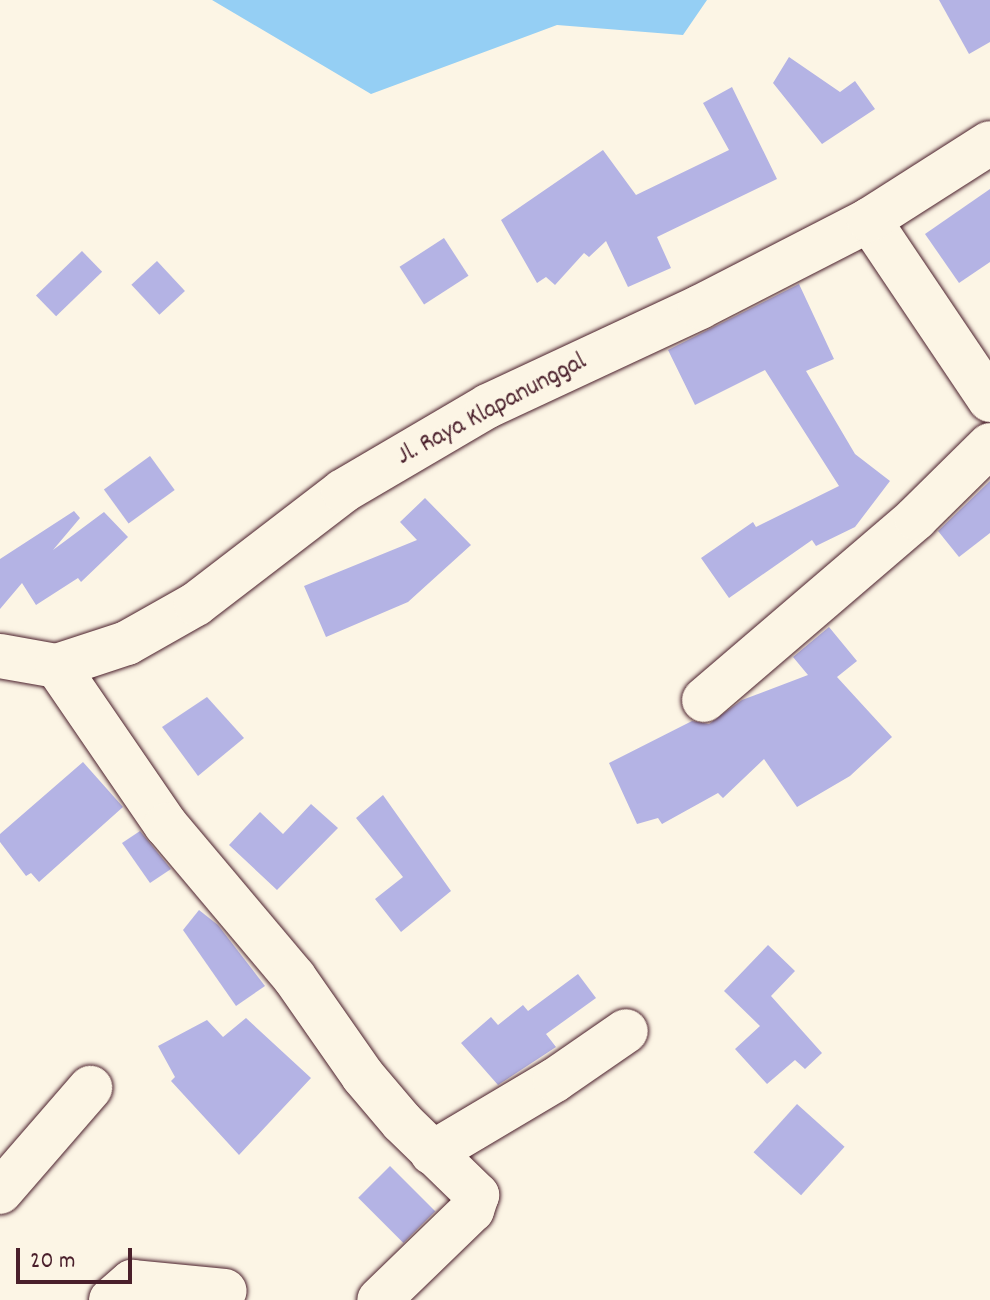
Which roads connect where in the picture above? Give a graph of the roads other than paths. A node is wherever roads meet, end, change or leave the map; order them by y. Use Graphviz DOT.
graph roads {
  1 [pos="990,143"];
  2 [pos="869,220"];
  3 [pos="990,400"];
  4 [pos="990,445"];
  5 [pos="0,656"];
  6 [pos="57,666"];
  7 [pos="704,700"];
  8 [pos="626,1031"];
  9 [pos="90,1088"];
  10 [pos="432,1153"];
  11 [pos="0,1192"];
  12 [pos="225,1291"];
  13 [pos="111,1300"];
  14 [pos="379,1300"];
  1 -- 2 [label="street, Jl. Raya Klapanunggal"];
  2 -- 3 [label="street"];
  2 -- 6 [label="street, Jl. Raya Klapanunggal"];
  4 -- 7 [label="street"];
  5 -- 6 [label="street, Jl. Raya Klapanunggal"];
  6 -- 10 [label="street"];
  8 -- 10 [label="street"];
  9 -- 11 [label="street"];
  10 -- 14 [label="street"];
  12 -- 13 [label="street"];
}
